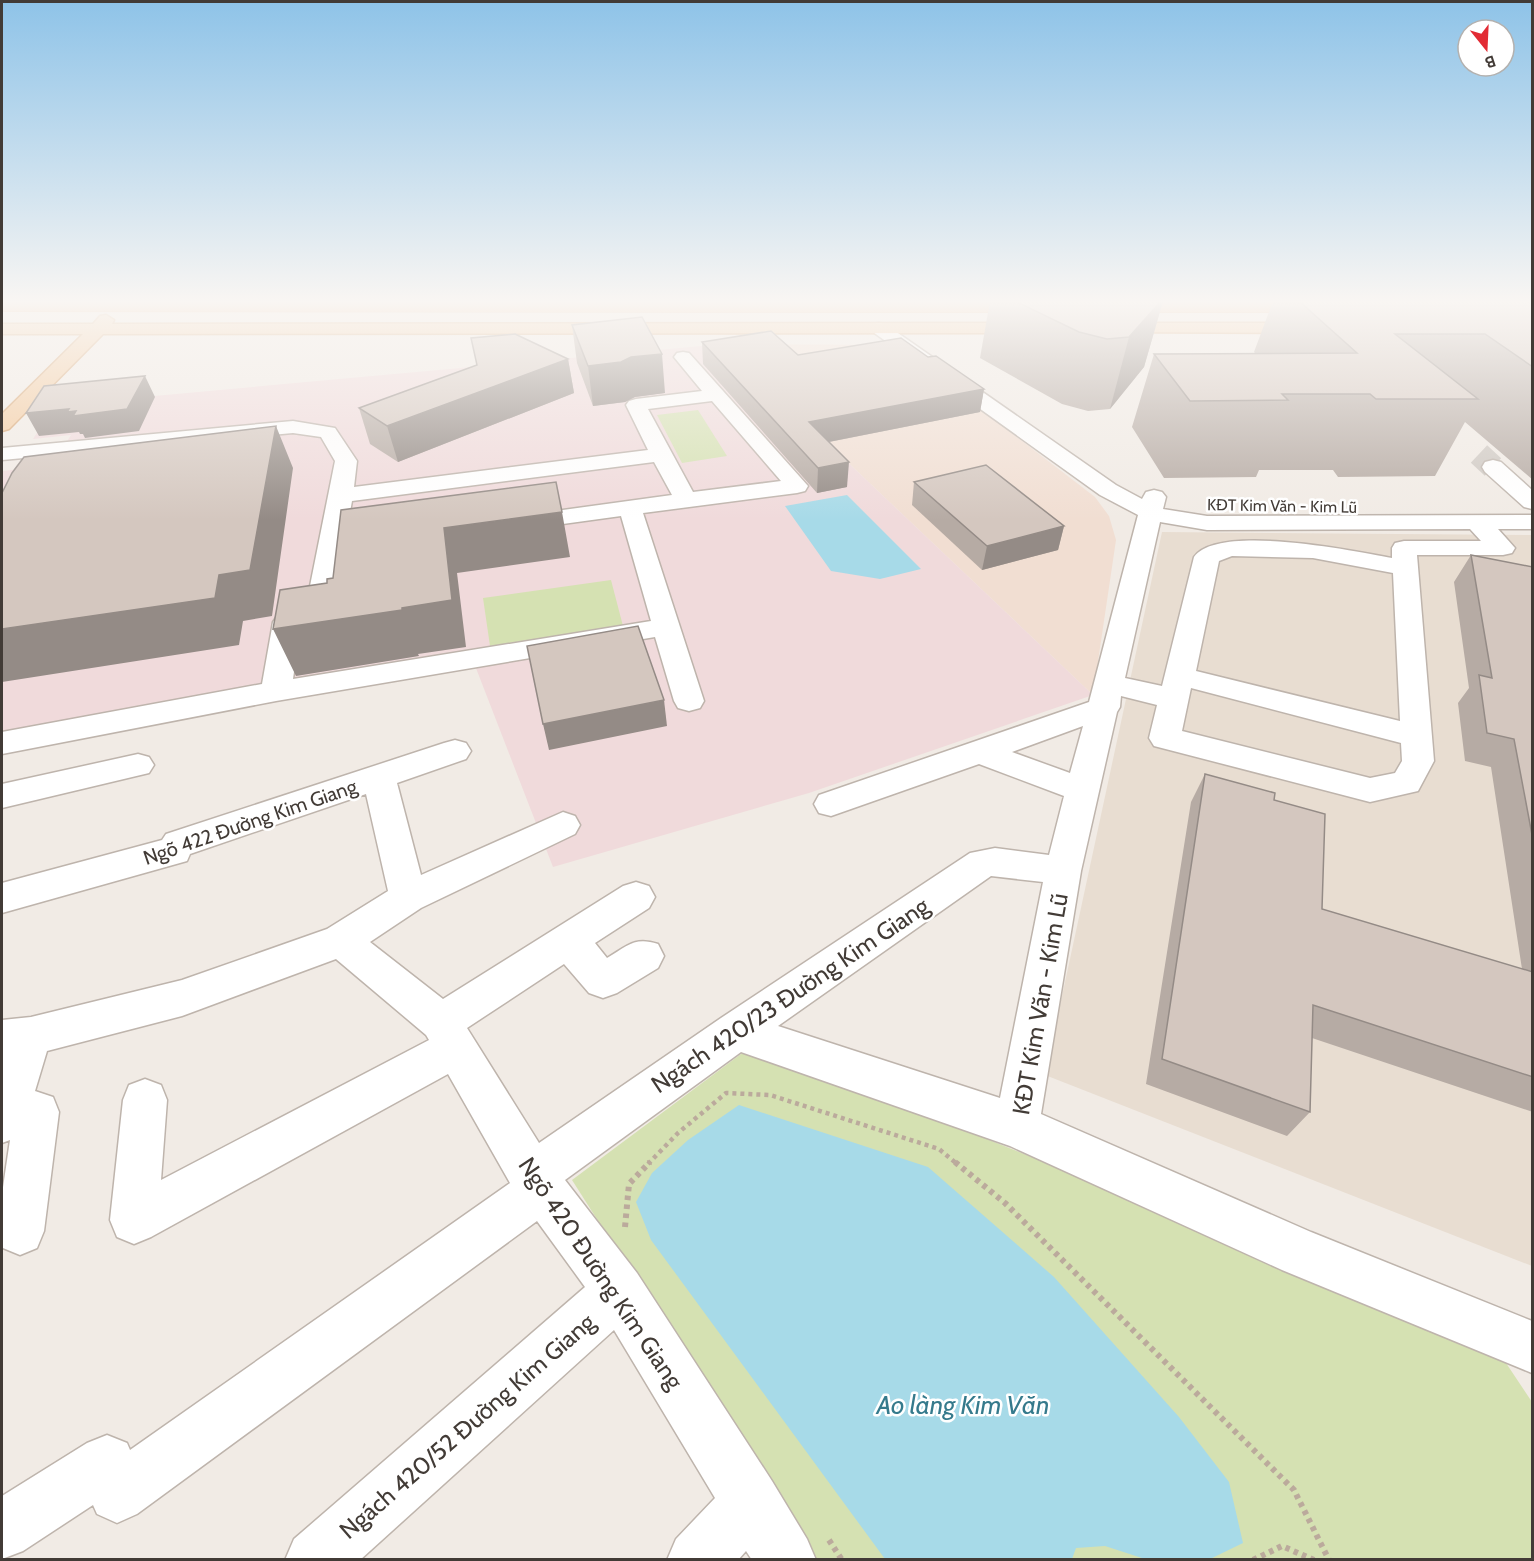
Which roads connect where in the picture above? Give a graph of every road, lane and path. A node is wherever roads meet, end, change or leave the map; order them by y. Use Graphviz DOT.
graph roads {
  1 [pos="54,374"];
  2 [pos="698,374"];
  3 [pos="950,374"];
  4 [pos="963,374"];
  5 [pos="716,395"];
  6 [pos="2,425"];
  7 [pos="1035,429"];
  8 [pos="2,454"];
  9 [pos="661,455"];
  10 [pos="1493,466"];
  11 [pos="341,495"];
  12 [pos="686,500"];
  13 [pos="1533,502"];
  14 [pos="1153,505"];
  15 [pos="1533,507"];
  16 [pos="630,508"];
  17 [pos="1504,518"];
  18 [pos="492,527"];
  19 [pos="1406,568"];
  20 [pos="666,627"];
  21 [pos="1177,688"];
  22 [pos="276,691"];
  23 [pos="1107,696"];
  24 [pos="689,701"];
  25 [pos="1416,736"];
  26 [pos="2,743"];
  27 [pos="455,751"];
  28 [pos="977,751"];
  29 [pos="138,765"];
  30 [pos="379,777"];
  31 [pos="1082,790"];
  32 [pos="2,796"];
  33 [pos="831,804"];
  34 [pos="563,825"];
  35 [pos="1063,871"];
  36 [pos="408,897"];
  37 [pos="636,897"];
  38 [pos="2,898"];
  39 [pos="568,940"];
  40 [pos="341,941"];
  41 [pos="644,956"];
  42 [pos="736,1030"];
  43 [pos="448,1035"];
  44 [pos="16,1038"];
  45 [pos="145,1100"];
  46 [pos="3,1121"];
  47 [pos="1017,1126"];
  48 [pos="537,1182"];
  49 [pos="20,1231"];
  50 [pos="631,1237"];
  51 [pos="619,1292"];
  52 [pos="1533,1347"];
  53 [pos="751,1502"];
  54 [pos="2,1530"];
  55 [pos="822,1530"];
  56 [pos="315,1560"];
  57 [pos="697,1560"];
  58 [pos="786,1560"];
  59 [pos="842,1560"];
  60 [pos="1253,1560"];
  61 [pos="1314,1560"];
  62 [pos="1329,1560"];
  1 -- 6 [label="main road"];
  2 -- 5 [label="street"];
  3 -- 7 [label="street, KĐT Kim Văn - Kim Lũ"];
  4 -- 7 [label="street, KĐT Kim Văn - Kim Lũ"];
  5 -- 9 [label="street"];
  5 -- 12 [label="street"];
  7 -- 14 [label="street, KĐT Kim Văn - Kim Lũ"];
  8 -- 11 [label="street"];
  9 -- 11 [label="street"];
  9 -- 12 [label="street"];
  10 -- 13 [label="street"];
  11 -- 22 [label="street"];
  12 -- 16 [label="street"];
  14 -- 17 [label="street, KĐT Kim Văn - Kim Lũ"];
  14 -- 23 [label="street, KĐT Kim Văn - Kim Lũ"];
  15 -- 17 [label="street, KĐT Kim Văn - Kim Lũ"];
  16 -- 18 [label="street"];
  16 -- 20 [label="street"];
  17 -- 19 [label="street"];
  19 -- 21 [label="street"];
  19 -- 25 [label="street"];
  20 -- 22 [label="street"];
  20 -- 24 [label="street"];
  21 -- 23 [label="street"];
  21 -- 25 [label="street"];
  21 -- 25 [label="street"];
  22 -- 26 [label="street"];
  23 -- 28 [label="street"];
  23 -- 31 [label="street, KĐT Kim Văn - Kim Lũ"];
  27 -- 30 [label="street"];
  28 -- 31 [label="street"];
  28 -- 33 [label="street"];
  29 -- 32 [label="street"];
  30 -- 36 [label="street, Ngõ 422 Đường Kim Giang"];
  30 -- 38 [label="street, Ngõ 422 Đường Kim Giang"];
  31 -- 35 [label="street, KĐT Kim Văn - Kim Lũ"];
  34 -- 36 [label="street"];
  35 -- 42 [label="street, Ngách 420/23 Đường Kim Giang"];
  35 -- 47 [label="street, KĐT Kim Văn - Kim Lũ"];
  36 -- 40 [label="street"];
  37 -- 39 [label="street"];
  39 -- 41 [label="street"];
  39 -- 43 [label="street"];
  40 -- 43 [label="street, Ngõ 420 Đường Kim Giang"];
  40 -- 44 [label="street"];
  42 -- 47 [label="street"];
  42 -- 48 [label="street, Ngách 420/23 Đường Kim Giang"];
  43 -- 45 [label="street"];
  43 -- 48 [label="street, Ngõ 420 Đường Kim Giang"];
  44 -- 46 [label="street"];
  46 -- 49 [label="street"];
  47 -- 52 [label="street, KĐT Kim Văn - Kim Lũ"];
  48 -- 51 [label="street, Ngõ 420 Đường Kim Giang"];
  48 -- 54 [label="street, Ngách 420/23 Đường Kim Giang"];
  50 -- 62 [label="path"];
  51 -- 53 [label="street, Ngõ 420 Đường Kim Giang"];
  51 -- 56 [label="street, Ngách 420/52 Đường Kim Giang"];
  53 -- 57 [label="street"];
  53 -- 58 [label="street, Ngõ 420 Đường Kim Giang"];
  55 -- 59 [label="path"];
  60 -- 61 [label="path"];
}
